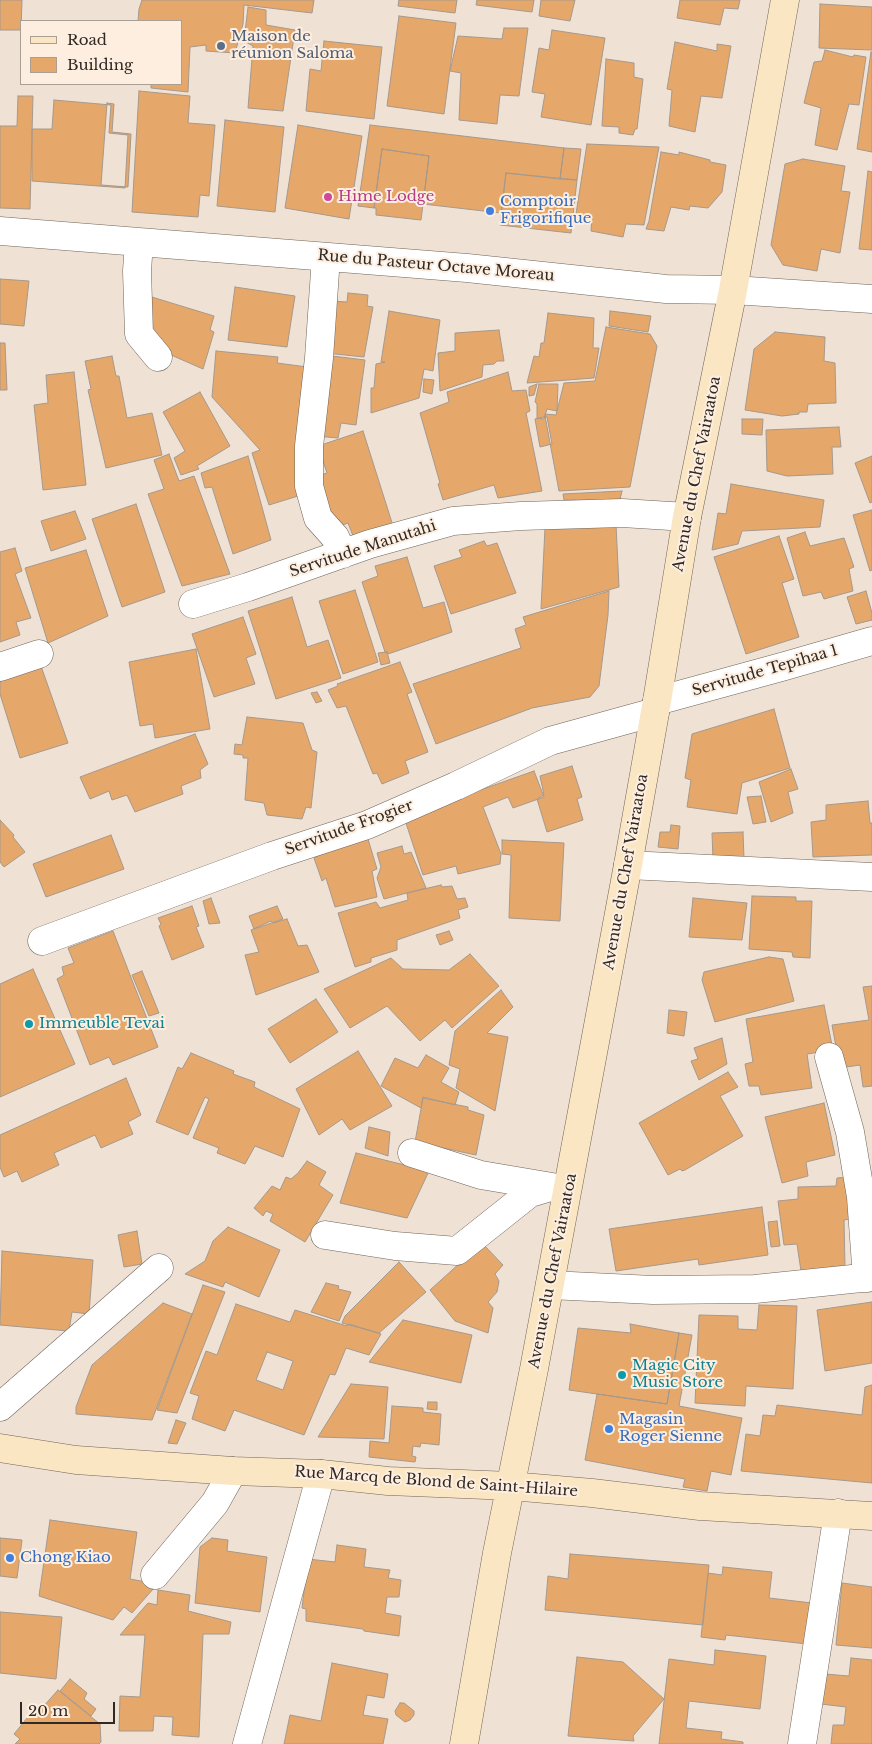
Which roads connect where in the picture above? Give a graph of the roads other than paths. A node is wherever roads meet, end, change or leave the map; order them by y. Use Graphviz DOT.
graph roads {
  1 [pos="785,0"];
  2 [pos="0,230"];
  3 [pos="139,242"];
  4 [pos="326,257"];
  5 [pos="733,290"];
  6 [pos="872,299"];
  7 [pos="158,357"];
  8 [pos="687,517"];
  9 [pos="343,554"];
  10 [pos="193,604"];
  11 [pos="872,641"];
  12 [pos="39,654"];
  13 [pos="0,667"];
  14 [pos="656,707"];
  15 [pos="628,865"];
  16 [pos="872,878"];
  17 [pos="42,941"];
  18 [pos="829,1057"];
  19 [pos="412,1154"];
  20 [pos="559,1188"];
  21 [pos="324,1234"];
  22 [pos="159,1268"];
  23 [pos="870,1278"];
  24 [pos="550,1284"];
  25 [pos="0,1407"];
  26 [pos="0,1448"];
  27 [pos="233,1471"];
  28 [pos="321,1474"];
  29 [pos="511,1486"];
  30 [pos="838,1513"];
  31 [pos="872,1516"];
  32 [pos="155,1575"];
  33 [pos="247,1744"];
  34 [pos="464,1744"];
  35 [pos="802,1744"];
  1 -- 5 [label="main road, Avenue du Chef Vairaatoa"];
  2 -- 3 [label="street, Rue du Pasteur Octave Moreau"];
  3 -- 4 [label="street, Rue du Pasteur Octave Moreau"];
  3 -- 7 [label="street"];
  4 -- 5 [label="street, Rue du Pasteur Octave Moreau"];
  4 -- 9 [label="street"];
  5 -- 6 [label="street, Rue du Pasteur Octave Moreau"];
  5 -- 8 [label="main road, Avenue du Chef Vairaatoa"];
  8 -- 9 [label="street, Servitude Manutahi"];
  8 -- 14 [label="main road, Avenue du Chef Vairaatoa"];
  9 -- 10 [label="street, Servitude Manutahi"];
  11 -- 14 [label="street, Servitude Tepihaa 1"];
  12 -- 13 [label="street"];
  14 -- 15 [label="main road, Avenue du Chef Vairaatoa"];
  14 -- 17 [label="street, Servitude Frogier"];
  15 -- 16 [label="street"];
  15 -- 20 [label="main road, Avenue du Chef Vairaatoa"];
  18 -- 23 [label="street"];
  19 -- 20 [label="street"];
  20 -- 21 [label="street"];
  20 -- 24 [label="main road, Avenue du Chef Vairaatoa"];
  22 -- 25 [label="street"];
  23 -- 24 [label="street"];
  24 -- 29 [label="main road, Avenue du Chef Vairaatoa"];
  26 -- 27 [label="main road, Rue Marcq de Blond de Saint-Hilaire"];
  27 -- 28 [label="main road, Rue Marcq de Blond de Saint-Hilaire"];
  27 -- 32 [label="street"];
  28 -- 29 [label="main road, Rue Marcq de Blond de Saint-Hilaire"];
  28 -- 33 [label="street"];
  29 -- 30 [label="main road, Rue Marcq de Blond de Saint-Hilaire"];
  29 -- 34 [label="main road, Avenue du Chef Vairaatoa"];
  30 -- 31 [label="main road, Rue Marcq de Blond de Saint-Hilaire"];
  30 -- 35 [label="street"];
}
